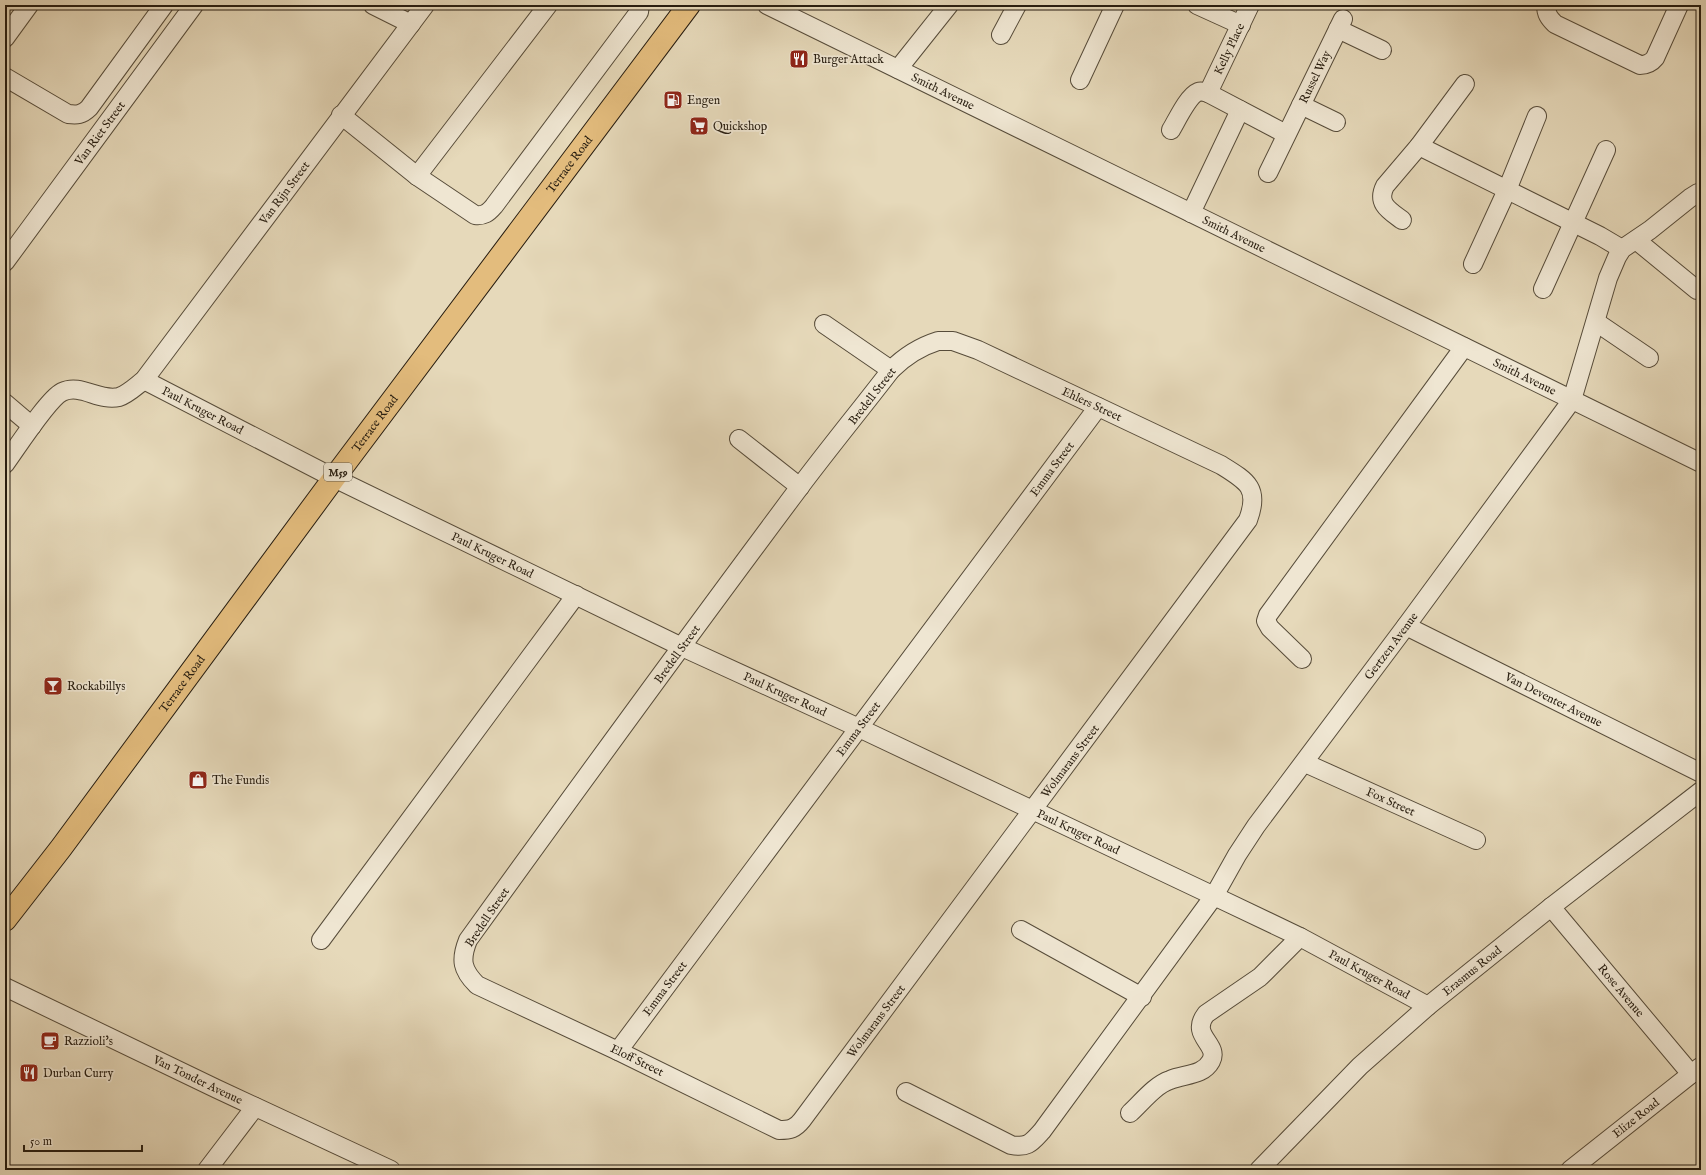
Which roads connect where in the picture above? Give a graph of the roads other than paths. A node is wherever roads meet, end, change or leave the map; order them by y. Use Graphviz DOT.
graph roads {
  1 [pos="28,5"];
  2 [pos="164,5"];
  3 [pos="194,5"];
  4 [pos="373,5"];
  5 [pos="425,5"];
  6 [pos="548,5"];
  7 [pos="640,5"];
  8 [pos="689,5"];
  9 [pos="767,5"];
  10 [pos="949,5"];
  11 [pos="1017,5"];
  12 [pos="1115,5"];
  13 [pos="1197,5"];
  14 [pos="1250,5"];
  15 [pos="1546,5"];
  16 [pos="1679,5"];
  17 [pos="411,24"];
  18 [pos="1241,25"];
  19 [pos="1001,35"];
  20 [pos="5,38"];
  21 [pos="1382,50"];
  22 [pos="898,69"];
  23 [pos="5,77"];
  24 [pos="1080,80"];
  25 [pos="1465,84"];
  26 [pos="1208,93"];
  27 [pos="1301,105"];
  28 [pos="1240,110"];
  29 [pos="341,116"];
  30 [pos="1537,116"];
  31 [pos="1336,122"];
  32 [pos="1171,130"];
  33 [pos="1286,134"];
  34 [pos="1419,146"];
  35 [pos="1606,150"];
  36 [pos="1268,173"];
  37 [pos="417,176"];
  38 [pos="1507,190"];
  39 [pos="1701,194"];
  40 [pos="1191,213"];
  41 [pos="1402,220"];
  42 [pos="1574,223"];
  43 [pos="1629,244"];
  44 [pos="5,262"];
  45 [pos="1473,264"];
  46 [pos="1543,289"];
  47 [pos="1697,290"];
  48 [pos="1596,322"];
  49 [pos="824,324"];
  50 [pos="921,346"];
  51 [pos="1464,347"];
  52 [pos="1649,358"];
  53 [pos="891,370"];
  54 [pos="144,380"];
  55 [pos="1572,400"];
  56 [pos="5,403"];
  57 [pos="1098,407"];
  58 [pos="32,426"];
  59 [pos="739,439"];
  60 [pos="1701,463"];
  61 [pos="5,464"];
  62 [pos="334,478"];
  63 [pos="800,487"];
  64 [pos="1252,493"];
  65 [pos="576,595"];
  66 [pos="1406,626"];
  67 [pos="682,647"];
  68 [pos="1302,659"];
  69 [pos="859,728"];
  70 [pos="1304,762"];
  71 [pos="1701,773"];
  72 [pos="1701,791"];
  73 [pos="1033,811"];
  74 [pos="1476,840"];
  75 [pos="1214,896"];
  76 [pos="1551,908"];
  77 [pos="5,920"];
  78 [pos="1021,930"];
  79 [pos="1300,937"];
  80 [pos="321,940"];
  81 [pos="471,978"];
  82 [pos="5,987"];
  83 [pos="1142,997"];
  84 [pos="1428,1006"];
  85 [pos="618,1051"];
  86 [pos="1696,1070"];
  87 [pos="906,1092"];
  88 [pos="254,1107"];
  89 [pos="1130,1113"];
  90 [pos="802,1120"];
  91 [pos="207,1170"];
  92 [pos="391,1170"];
  93 [pos="1259,1170"];
  94 [pos="1570,1170"];
  1 -- 20 [label="street"];
  2 -- 23 [label="street"];
  3 -- 44 [label="street, Van Riet Street"];
  4 -- 17 [label="street"];
  5 -- 17 [label="street, Van Rijn Street"];
  6 -- 37 [label="street"];
  7 -- 37 [label="street"];
  8 -- 62 [label="main road, Terrace Road / M59"];
  9 -- 22 [label="street, Smith Avenue"];
  10 -- 22 [label="street"];
  11 -- 19 [label="street"];
  12 -- 24 [label="street"];
  13 -- 18 [label="street"];
  14 -- 18 [label="street, Kelly Place"];
  15 -- 16 [label="street"];
  17 -- 29 [label="street, Van Rijn Street"];
  18 -- 26 [label="street, Kelly Place"];
  21 -- 27 [label="street, Russel Way"];
  22 -- 40 [label="street, Smith Avenue"];
  25 -- 34 [label="street"];
  26 -- 28 [label="street"];
  26 -- 32 [label="street"];
  27 -- 31 [label="street"];
  27 -- 33 [label="street, Russel Way"];
  28 -- 33 [label="street"];
  28 -- 40 [label="street"];
  29 -- 37 [label="street"];
  29 -- 54 [label="street, Van Rijn Street"];
  30 -- 38 [label="street"];
  33 -- 36 [label="street, Russel Way"];
  34 -- 38 [label="street"];
  34 -- 41 [label="street"];
  35 -- 42 [label="street"];
  38 -- 42 [label="street"];
  38 -- 45 [label="street"];
  39 -- 43 [label="street"];
  40 -- 51 [label="street, Smith Avenue"];
  42 -- 43 [label="street"];
  42 -- 46 [label="street"];
  43 -- 47 [label="street"];
  43 -- 48 [label="street, Gertzen Avenue"];
  48 -- 52 [label="street"];
  48 -- 55 [label="street, Gertzen Avenue"];
  49 -- 53 [label="street"];
  50 -- 53 [label="street, Bredell Street"];
  50 -- 57 [label="street, Ehlers Street"];
  51 -- 55 [label="street, Smith Avenue"];
  51 -- 68 [label="street"];
  53 -- 63 [label="street, Bredell Street"];
  54 -- 58 [label="street, Van Rijn Street"];
  54 -- 62 [label="street, Paul Kruger Road"];
  55 -- 60 [label="street, Smith Avenue"];
  55 -- 66 [label="street, Gertzen Avenue"];
  56 -- 58 [label="street"];
  57 -- 64 [label="street, Ehlers Street"];
  57 -- 69 [label="street, Emma Street"];
  58 -- 61 [label="street, Van Rijn Street"];
  59 -- 63 [label="street"];
  62 -- 65 [label="street, Paul Kruger Road"];
  62 -- 77 [label="main road, Terrace Road / M59"];
  63 -- 67 [label="street, Bredell Street"];
  64 -- 73 [label="street, Wolmarans Street"];
  65 -- 67 [label="street, Paul Kruger Road"];
  65 -- 80 [label="street"];
  66 -- 70 [label="street, Gertzen Avenue"];
  66 -- 71 [label="street, Van Deventer Avenue"];
  67 -- 69 [label="street, Paul Kruger Road"];
  67 -- 81 [label="street, Bredell Street"];
  69 -- 73 [label="street, Paul Kruger Road"];
  69 -- 85 [label="street, Emma Street"];
  70 -- 74 [label="street, Fox Street"];
  70 -- 75 [label="street, Gertzen Avenue"];
  72 -- 76 [label="street, Erasmus Road"];
  73 -- 75 [label="street, Paul Kruger Road"];
  73 -- 90 [label="street, Wolmarans Street"];
  75 -- 79 [label="street, Paul Kruger Road"];
  75 -- 83 [label="street, Gertzen Avenue"];
  76 -- 84 [label="street, Erasmus Road"];
  76 -- 86 [label="street, Rose Avenue"];
  78 -- 83 [label="street"];
  79 -- 84 [label="street, Paul Kruger Road"];
  79 -- 89 [label="street"];
  81 -- 85 [label="street, Eloff Street"];
  82 -- 88 [label="street, Van Tonder Avenue"];
  83 -- 87 [label="street, Gertzen Avenue"];
  84 -- 93 [label="street, Erasmus Road"];
  85 -- 90 [label="street, Eloff Street"];
  86 -- 94 [label="street, Elize Road"];
  88 -- 91 [label="street"];
  88 -- 92 [label="street, Van Tonder Avenue"];
}
